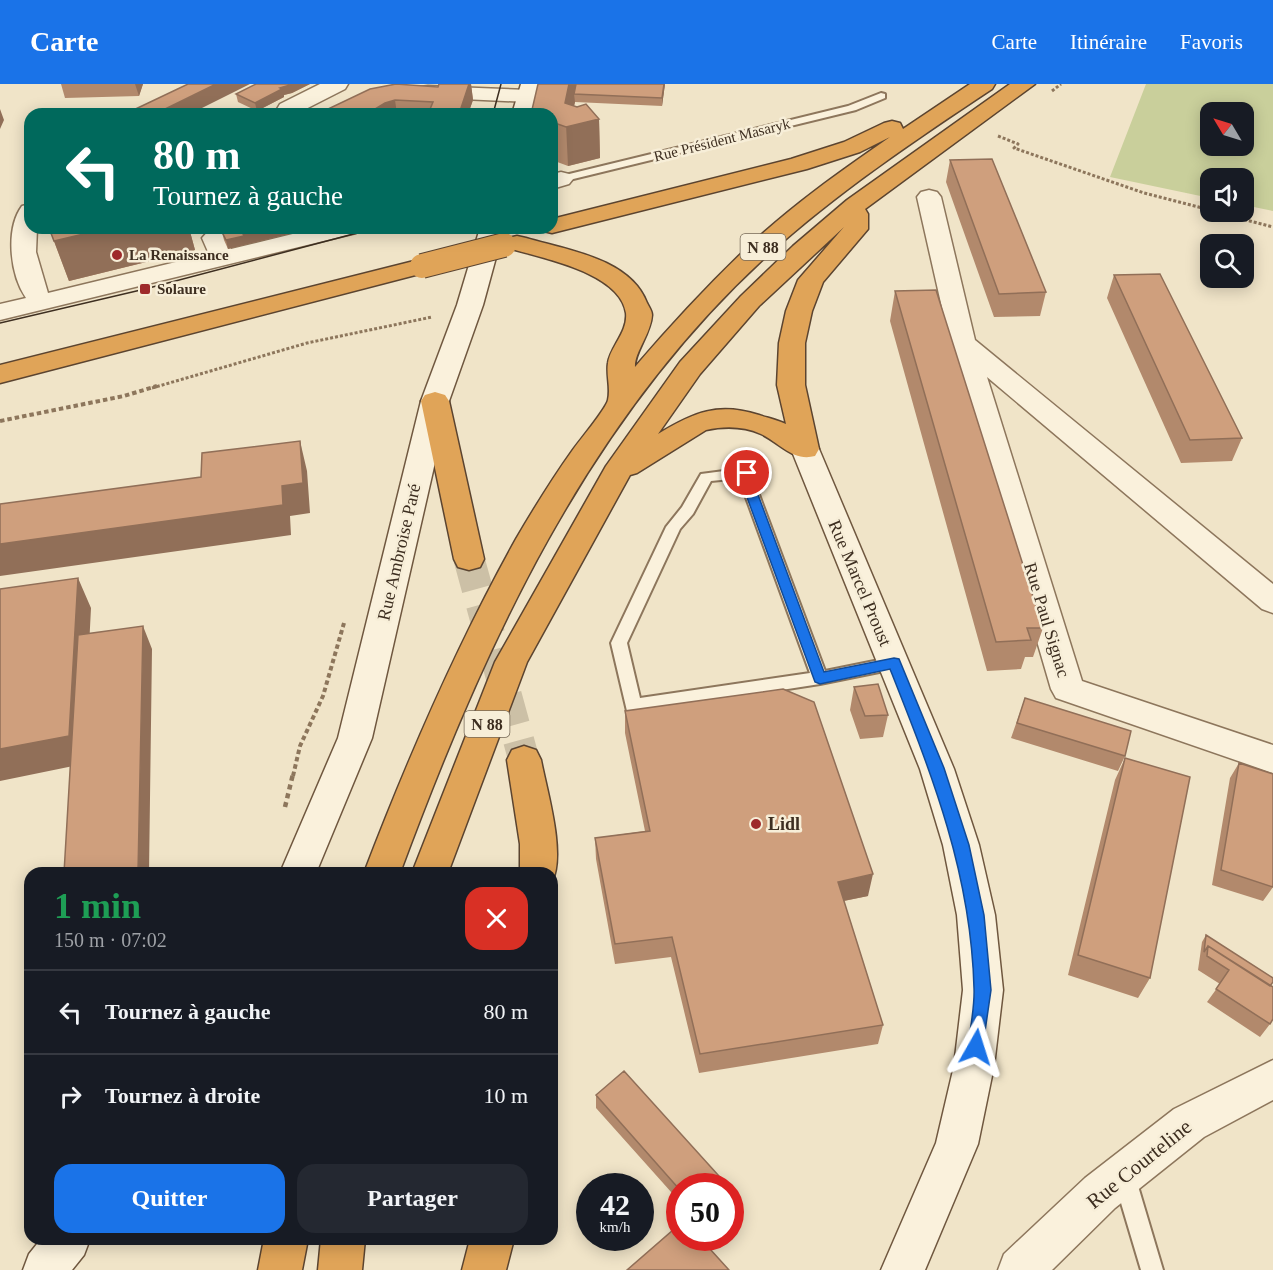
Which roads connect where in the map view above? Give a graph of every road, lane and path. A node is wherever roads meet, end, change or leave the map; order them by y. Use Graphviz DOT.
graph roads {
  1 [pos="337,84"];
  2 [pos="505,84"];
  3 [pos="984,84"];
  4 [pos="1024,84"];
  5 [pos="407,92"];
  6 [pos="529,95"];
  7 [pos="881,96"];
  8 [pos="290,108"];
  9 [pos="929,121"];
  10 [pos="998,136"];
  11 [pos="558,178"];
  12 [pos="929,197"];
  13 [pos="855,205"];
  14 [pos="1200,207"];
  15 [pos="1254,222"];
  16 [pos="558,224"];
  17 [pos="1273,227"];
  18 [pos="24,228"];
  19 [pos="218,234"];
  20 [pos="322,234"];
  21 [pos="523,234"];
  22 [pos="504,238"];
  23 [pos="224,258"];
  24 [pos="35,293"];
  25 [pos="0,312"];
  26 [pos="432,317"];
  27 [pos="963,343"];
  28 [pos="12,371"];
  29 [pos="0,379"];
  30 [pos="435,401"];
  31 [pos="622,401"];
  32 [pos="0,421"];
  33 [pos="805,449"];
  34 [pos="616,473"];
  35 [pos="470,559"];
  36 [pos="1273,601"];
  37 [pos="894,663"];
  38 [pos="820,678"];
  39 [pos="1273,759"];
  40 [pos="524,760"];
  41 [pos="301,867"];
  42 [pos="384,867"];
  43 [pos="432,867"];
  44 [pos="538,867"];
  45 [pos="1273,1079"];
  46 [pos="1123,1174"];
  47 [pos="64,1245"];
  48 [pos="285,1245"];
  49 [pos="342,1245"];
  50 [pos="490,1245"];
  51 [pos="45,1270"];
  52 [pos="280,1270"];
  53 [pos="340,1270"];
  54 [pos="484,1270"];
  55 [pos="903,1270"];
  56 [pos="1020,1270"];
  57 [pos="1152,1270"];
  1 -- 8 [label="street"];
  2 -- 6 [label="street"];
  3 -- 9 [label="highway, N 88"];
  4 -- 13 [label="highway, N 88"];
  5 -- 6 [label="street"];
  7 -- 11 [label="lane, Rue Président Masaryk"];
  9 -- 16 [label="highway"];
  9 -- 31 [label="highway, N 88"];
  10 -- 14 [label="path"];
  12 -- 27 [label="street, Rue Paul Signac"];
  13 -- 33 [label="highway"];
  13 -- 34 [label="highway, N 88"];
  15 -- 17 [label="path"];
  18 -- 24 [label="street"];
  19 -- 23 [label="street"];
  20 -- 23 [label="street"];
  21 -- 22 [label="highway"];
  22 -- 28 [label="highway, bridge"];
  22 -- 30 [label="street, Rue Ambroise Paré"];
  22 -- 31 [label="highway"];
  23 -- 25 [label="street"];
  26 -- 32 [label="path"];
  27 -- 36 [label="street"];
  27 -- 39 [label="street, Rue Paul Signac"];
  28 -- 29 [label="highway"];
  30 -- 35 [label="highway"];
  30 -- 41 [label="street, Rue Ambroise Paré"];
  31 -- 42 [label="highway, N 88"];
  33 -- 34 [label="highway"];
  33 -- 37 [label="street, Rue Marcel Proust"];
  34 -- 43 [label="highway, N 88"];
  37 -- 38 [label="lane"];
  37 -- 55 [label="street, Rue Marcel Proust"];
  38 -- 38 [label="lane"];
  40 -- 44 [label="highway"];
  45 -- 46 [label="street, Rue Courteline"];
  46 -- 56 [label="street, Rue Courteline"];
  46 -- 57 [label="lane"];
  47 -- 51 [label="street"];
  48 -- 52 [label="highway"];
  49 -- 53 [label="highway"];
  50 -- 54 [label="highway"];
}
